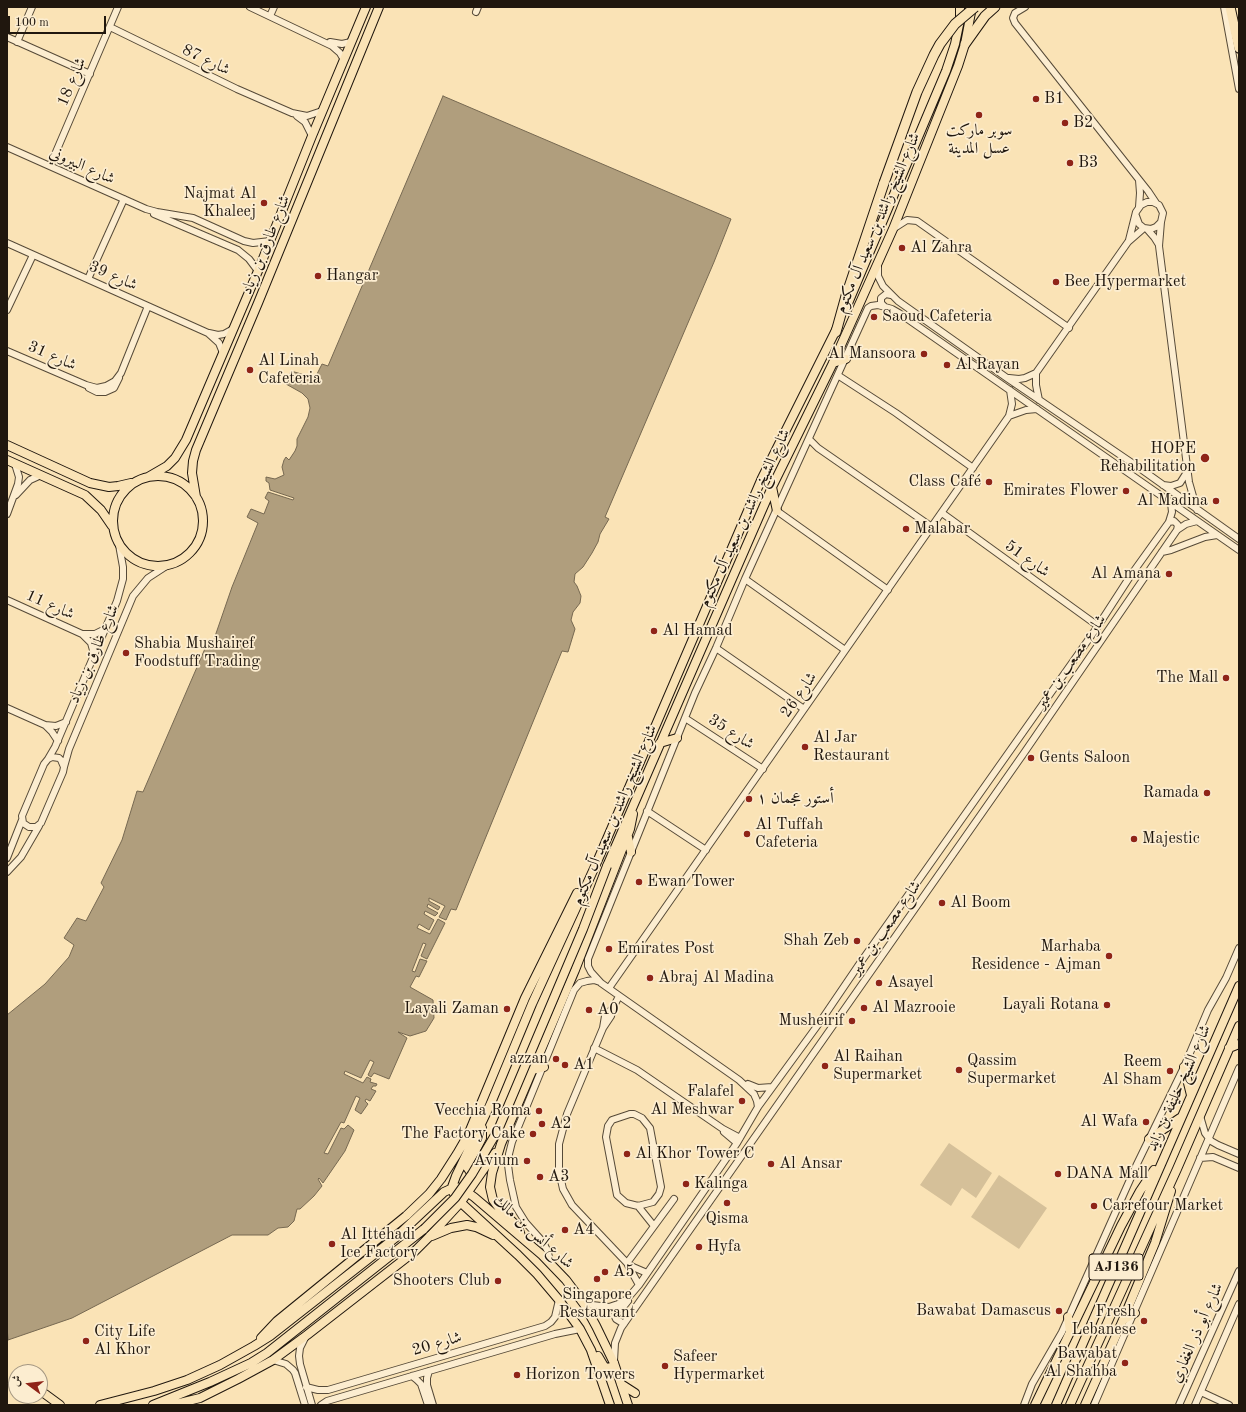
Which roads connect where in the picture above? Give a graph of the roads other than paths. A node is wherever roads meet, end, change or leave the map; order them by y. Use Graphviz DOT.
graph roads {
  1 [pos="32,7"];
  2 [pos="118,7"];
  3 [pos="250,7"];
  4 [pos="274,7"];
  5 [pos="366,7"];
  6 [pos="379,7"];
  7 [pos="960,7"];
  8 [pos="972,7"];
  9 [pos="975,7"];
  10 [pos="995,7"];
  11 [pos="1025,7"];
  12 [pos="1224,7"];
  13 [pos="1230,7"];
  14 [pos="270,16"];
  15 [pos="110,27"];
  16 [pos="7,38"];
  17 [pos="322,40"];
  18 [pos="17,42"];
  19 [pos="351,42"];
  20 [pos="965,44"];
  21 [pos="1239,48"];
  22 [pos="344,60"];
  23 [pos="355,65"];
  24 [pos="90,74"];
  25 [pos="1239,89"];
  26 [pos="322,111"];
  27 [pos="292,113"];
  28 [pos="312,136"];
  29 [pos="7,147"];
  30 [pos="50,166"];
  31 [pos="1139,180"];
  32 [pos="124,199"];
  33 [pos="1156,203"];
  34 [pos="1139,207"];
  35 [pos="146,209"];
  36 [pos="1136,216"];
  37 [pos="1161,222"];
  38 [pos="893,228"];
  39 [pos="1146,228"];
  40 [pos="270,241"];
  41 [pos="1128,242"];
  42 [pos="7,243"];
  43 [pos="1159,246"];
  44 [pos="33,254"];
  45 [pos="878,263"];
  46 [pos="258,271"];
  47 [pos="88,279"];
  48 [pos="892,296"];
  49 [pos="148,306"];
  50 [pos="885,307"];
  51 [pos="7,310"];
  52 [pos="1069,328"];
  53 [pos="233,329"];
  54 [pos="836,332"];
  55 [pos="208,333"];
  56 [pos="7,351"];
  57 [pos="223,352"];
  58 [pos="846,359"];
  59 [pos="833,363"];
  60 [pos="1036,373"];
  61 [pos="839,376"];
  62 [pos="1007,378"];
  63 [pos="1010,390"];
  64 [pos="1039,400"];
  65 [pos="1037,409"];
  66 [pos="1009,416"];
  67 [pos="809,439"];
  68 [pos="7,445"];
  69 [pos="7,460"];
  70 [pos="16,464"];
  71 [pos="973,468"];
  72 [pos="1187,472"];
  73 [pos="42,475"];
  74 [pos="148,477"];
  75 [pos="136,482"];
  76 [pos="1162,485"];
  77 [pos="772,487"];
  78 [pos="196,497"];
  79 [pos="14,498"];
  80 [pos="1171,503"];
  81 [pos="777,510"];
  82 [pos="1197,510"];
  83 [pos="942,513"];
  84 [pos="7,514"];
  85 [pos="1197,521"];
  86 [pos="1169,522"];
  87 [pos="932,527"];
  88 [pos="113,528"];
  89 [pos="1177,530"];
  90 [pos="1217,535"];
  91 [pos="1239,539"];
  92 [pos="119,545"];
  93 [pos="1239,550"];
  94 [pos="1162,552"];
  95 [pos="168,565"];
  96 [pos="745,579"];
  97 [pos="888,590"];
  98 [pos="7,600"];
  99 [pos="1098,626"];
  100 [pos="106,628"];
  101 [pos="82,634"];
  102 [pos="716,648"];
  103 [pos="845,650"];
  104 [pos="94,655"];
  105 [pos="7,708"];
  106 [pos="804,709"];
  107 [pos="685,718"];
  108 [pos="66,722"];
  109 [pos="45,725"];
  110 [pos="677,738"];
  111 [pos="58,741"];
  112 [pos="660,743"];
  113 [pos="48,759"];
  114 [pos="64,767"];
  115 [pos="763,769"];
  116 [pos="633,807"];
  117 [pos="647,811"];
  118 [pos="22,820"];
  119 [pos="39,826"];
  120 [pos="627,836"];
  121 [pos="706,850"];
  122 [pos="630,852"];
  123 [pos="7,858"];
  124 [pos="596,862"];
  125 [pos="7,872"];
  126 [pos="1239,948"];
  127 [pos="601,983"];
  128 [pos="1239,986"];
  129 [pos="609,988"];
  130 [pos="620,996"];
  131 [pos="1239,1026"];
  132 [pos="1239,1044"];
  133 [pos="594,1048"];
  134 [pos="1229,1048"];
  135 [pos="544,1067"];
  136 [pos="1184,1068"];
  137 [pos="1239,1068"];
  138 [pos="532,1070"];
  139 [pos="739,1080"];
  140 [pos="772,1087"];
  141 [pos="1191,1095"];
  142 [pos="758,1107"];
  143 [pos="1200,1116"];
  144 [pos="1181,1118"];
  145 [pos="482,1125"];
  146 [pos="1209,1138"];
  147 [pos="1149,1139"];
  148 [pos="739,1140"];
  149 [pos="501,1144"];
  150 [pos="1239,1154"];
  151 [pos="1163,1158"];
  152 [pos="1200,1158"];
  153 [pos="491,1159"];
  154 [pos="1239,1168"];
  155 [pos="1177,1169"];
  156 [pos="452,1187"];
  157 [pos="468,1193"];
  158 [pos="674,1199"];
  159 [pos="461,1202"];
  160 [pos="638,1206"];
  161 [pos="418,1217"];
  162 [pos="654,1226"];
  163 [pos="429,1237"];
  164 [pos="521,1237"];
  165 [pos="500,1238"];
  166 [pos="415,1251"];
  167 [pos="550,1263"];
  168 [pos="627,1263"];
  169 [pos="1239,1271"];
  170 [pos="647,1273"];
  171 [pos="639,1285"];
  172 [pos="658,1286"];
  173 [pos="650,1288"];
  174 [pos="630,1296"];
  175 [pos="560,1300"];
  176 [pos="584,1304"];
  177 [pos="1239,1304"];
  178 [pos="1135,1313"];
  179 [pos="1068,1317"];
  180 [pos="1123,1320"];
  181 [pos="624,1324"];
  182 [pos="538,1328"];
  183 [pos="580,1329"];
  184 [pos="1070,1332"];
  185 [pos="307,1335"];
  186 [pos="540,1338"];
  187 [pos="254,1346"];
  188 [pos="591,1350"];
  189 [pos="273,1360"];
  190 [pos="614,1363"];
  191 [pos="429,1371"];
  192 [pos="412,1376"];
  193 [pos="621,1384"];
  194 [pos="306,1387"];
  195 [pos="328,1390"];
  196 [pos="1201,1392"];
  197 [pos="635,1393"];
  198 [pos="427,1394"];
  199 [pos="48,1396"];
  200 [pos="331,1400"];
  201 [pos="162,1402"];
  202 [pos="627,1404"];
  203 [pos="60,1405"];
  204 [pos="100,1405"];
  205 [pos="153,1405"];
  206 [pos="305,1405"];
  207 [pos="312,1405"];
  208 [pos="321,1405"];
  209 [pos="428,1405"];
  210 [pos="433,1405"];
  211 [pos="610,1405"];
  212 [pos="1024,1405"];
  213 [pos="1035,1405"];
  214 [pos="1056,1405"];
  215 [pos="1070,1405"];
  216 [pos="1085,1405"];
  217 [pos="1094,1405"];
  218 [pos="1179,1405"];
  219 [pos="1195,1405"];
  220 [pos="1229,1405"];
  1 -- 18 [label="street"];
  2 -- 15 [label="street, شارع 18"];
  3 -- 14 [label="street"];
  4 -- 14 [label="street"];
  5 -- 19 [label="main road, شارع طارق بن زياد"];
  6 -- 23 [label="main road, شارع طارق بن زياد"];
  7 -- 54 [label="main road, شارع الشيخ راشد بن سعيد آل مكتوم"];
  8 -- 20 [label="main road, شارع الشيخ راشد بن سعيد آل مكتوم"];
  9 -- 54 [label="highway, bridge"];
  10 -- 20 [label="highway"];
  11 -- 31 [label="street"];
  12 -- 25 [label="street"];
  13 -- 21 [label="highway"];
  14 -- 17 [label="street"];
  15 -- 24 [label="street, شارع 18"];
  15 -- 27 [label="street, شارع 87"];
  16 -- 18 [label="street"];
  17 -- 19 [label="street"];
  17 -- 22 [label="street"];
  18 -- 24 [label="street"];
  19 -- 22 [label="main road, شارع طارق بن زياد"];
  20 -- 38 [label="main road, شارع الشيخ راشد بن سعيد آل مكتوم"];
  22 -- 23 [label="main road"];
  22 -- 26 [label="main road, شارع طارق بن زياد"];
  23 -- 78 [label="main road, شارع طارق بن زياد"];
  24 -- 30 [label="street, شارع 18"];
  26 -- 27 [label="street, شارع 87"];
  26 -- 28 [label="main road, شارع طارق بن زياد"];
  27 -- 28 [label="street, شارع 87"];
  28 -- 40 [label="main road, شارع طارق بن زياد"];
  29 -- 30 [label="street, شارع البيروني"];
  30 -- 32 [label="street, شارع البيروني"];
  31 -- 33 [label="street"];
  31 -- 34 [label="street"];
  32 -- 35 [label="street, شارع البيروني"];
  32 -- 47 [label="street"];
  33 -- 34 [label="street"];
  33 -- 37 [label="street"];
  34 -- 36 [label="street"];
  35 -- 40 [label="street, شارع البيروني"];
  35 -- 46 [label="street, شارع البيروني"];
  36 -- 39 [label="street"];
  36 -- 41 [label="street"];
  37 -- 39 [label="street"];
  37 -- 43 [label="street"];
  38 -- 45 [label="main road, شارع الشيخ راشد بن سعيد آل مكتوم"];
  38 -- 52 [label="street"];
  39 -- 41 [label="street"];
  39 -- 43 [label="street"];
  40 -- 46 [label="main road, شارع طارق بن زياد"];
  41 -- 52 [label="street"];
  42 -- 44 [label="street, شارع 39"];
  43 -- 72 [label="street"];
  44 -- 47 [label="street, شارع 39"];
  44 -- 51 [label="street"];
  45 -- 48 [label="street"];
  45 -- 59 [label="main road, شارع الشيخ راشد بن سعيد آل مكتوم"];
  46 -- 53 [label="main road, شارع طارق بن زياد"];
  47 -- 49 [label="street, شارع 39"];
  48 -- 50 [label="street"];
  48 -- 62 [label="street"];
  49 -- 55 [label="street, شارع 39"];
  49 -- 56 [label="street, شارع 31"];
  50 -- 58 [label="street"];
  50 -- 63 [label="street"];
  52 -- 60 [label="street"];
  53 -- 55 [label="street, شارع 39"];
  53 -- 57 [label="main road, شارع طارق بن زياد"];
  54 -- 124 [label="main road, شارع الشيخ راشد بن سعيد آل مكتوم"];
  55 -- 57 [label="street, شارع 39"];
  57 -- 74 [label="main road, شارع طارق بن زياد"];
  58 -- 59 [label="main road"];
  58 -- 61 [label="street"];
  59 -- 77 [label="main road, شارع الشيخ راشد بن سعيد آل مكتوم"];
  60 -- 62 [label="street"];
  60 -- 64 [label="street"];
  61 -- 67 [label="street"];
  61 -- 71 [label="street"];
  62 -- 64 [label="street"];
  63 -- 65 [label="street"];
  63 -- 66 [label="street, شارع 26"];
  64 -- 76 [label="street"];
  65 -- 66 [label="street"];
  65 -- 80 [label="street"];
  66 -- 71 [label="street, شارع 26"];
  67 -- 81 [label="street"];
  67 -- 87 [label="street"];
  68 -- 75 [label="main road"];
  69 -- 70 [label="main road"];
  70 -- 73 [label="main road"];
  70 -- 79 [label="street"];
  71 -- 83 [label="street, شارع 26"];
  72 -- 76 [label="street"];
  72 -- 82 [label="street"];
  73 -- 79 [label="street"];
  73 -- 88 [label="main road"];
  74 -- 75 [label="main road"];
  74 -- 78 [label="main road"];
  75 -- 88 [label="main road"];
  76 -- 82 [label="street"];
  77 -- 81 [label="main road"];
  77 -- 112 [label="main road, شارع الشيخ راشد بن سعيد آل مكتوم"];
  78 -- 95 [label="main road"];
  79 -- 84 [label="street"];
  80 -- 85 [label="street"];
  80 -- 86 [label="street, شارع مصعب بن عمير"];
  81 -- 96 [label="street"];
  81 -- 97 [label="street"];
  82 -- 91 [label="street"];
  83 -- 87 [label="street, شارع 26"];
  83 -- 99 [label="street, شارع 51"];
  85 -- 89 [label="street"];
  85 -- 90 [label="street"];
  86 -- 89 [label="street"];
  86 -- 99 [label="street, شارع مصعب بن عمير"];
  87 -- 97 [label="street, شارع 26"];
  88 -- 92 [label="main road"];
  89 -- 94 [label="street, شارع مصعب بن عمير"];
  90 -- 93 [label="street"];
  90 -- 94 [label="street"];
  92 -- 95 [label="main road"];
  92 -- 100 [label="street, شارع طارق بن زياد"];
  94 -- 173 [label="street, شارع مصعب بن عمير"];
  95 -- 114 [label="street, شارع طارق بن زياد"];
  96 -- 102 [label="street"];
  96 -- 103 [label="street"];
  97 -- 103 [label="street, شارع 26"];
  98 -- 101 [label="street, شارع 11"];
  99 -- 140 [label="street, شارع مصعب بن عمير"];
  100 -- 101 [label="street, شارع 11"];
  100 -- 104 [label="street, شارع طارق بن زياد"];
  101 -- 104 [label="street, شارع 11"];
  102 -- 106 [label="street"];
  102 -- 107 [label="street"];
  103 -- 106 [label="street, شارع 26"];
  104 -- 108 [label="street, شارع طارق بن زياد"];
  105 -- 109 [label="street"];
  106 -- 115 [label="street, شارع 26"];
  107 -- 110 [label="street"];
  107 -- 115 [label="street, شارع 35"];
  108 -- 109 [label="street"];
  108 -- 111 [label="street, شارع طارق بن زياد"];
  109 -- 111 [label="street"];
  110 -- 112 [label="main road"];
  110 -- 117 [label="street"];
  111 -- 113 [label="street, شارع طارق بن زياد"];
  112 -- 116 [label="main road, شارع الشيخ راشد بن سعيد آل مكتوم"];
  113 -- 114 [label="street"];
  113 -- 118 [label="street, شارع طارق بن زياد"];
  114 -- 119 [label="street, شارع طارق بن زياد"];
  115 -- 121 [label="street, شارع 26"];
  116 -- 120 [label="main road"];
  116 -- 201 [label="main road, شارع الشيخ راشد بن سعيد آل مكتوم, bridge"];
  117 -- 121 [label="street"];
  117 -- 122 [label="street"];
  118 -- 119 [label="street"];
  118 -- 123 [label="street, شارع طارق بن زياد"];
  119 -- 125 [label="street, شارع طارق بن زياد"];
  120 -- 122 [label="main road"];
  120 -- 138 [label="main road"];
  121 -- 129 [label="street, شارع 26"];
  122 -- 127 [label="street"];
  124 -- 145 [label="main road, شارع الشيخ راشد بن سعيد آل مكتوم"];
  124 -- 187 [label="main road"];
  126 -- 136 [label="street"];
  127 -- 129 [label="street"];
  127 -- 135 [label="street"];
  128 -- 141 [label="main road, شارع الشيخ خليفة بن زايد / AJ136"];
  129 -- 130 [label="street"];
  130 -- 133 [label="street"];
  130 -- 139 [label="street"];
  131 -- 134 [label="main road, شارع الشيخ خليفة بن زايد / AJ136"];
  132 -- 134 [label="main road"];
  133 -- 148 [label="street"];
  133 -- 168 [label="street"];
  134 -- 143 [label="main road, شارع الشيخ خليفة بن زايد / AJ136"];
  135 -- 138 [label="main road"];
  135 -- 167 [label="street"];
  136 -- 141 [label="main road"];
  136 -- 147 [label="street"];
  137 -- 146 [label="street"];
  138 -- 149 [label="main road"];
  139 -- 140 [label="street"];
  139 -- 142 [label="street"];
  140 -- 142 [label="street, شارع مصعب بن عمير"];
  141 -- 144 [label="main road, شارع الشيخ خليفة بن زايد / AJ136"];
  142 -- 148 [label="street, شارع مصعب بن عمير"];
  143 -- 146 [label="street"];
  143 -- 155 [label="main road, شارع الشيخ خليفة بن زايد / AJ136"];
  144 -- 147 [label="main road"];
  144 -- 151 [label="main road, شارع الشيخ خليفة بن زايد / AJ136"];
  145 -- 153 [label="main road"];
  145 -- 156 [label="main road, شارع الشيخ راشد بن سعيد آل مكتوم"];
  146 -- 150 [label="street"];
  146 -- 152 [label="street"];
  147 -- 179 [label="street"];
  148 -- 170 [label="street, شارع مصعب بن عمير"];
  149 -- 153 [label="main road"];
  149 -- 164 [label="main road"];
  151 -- 184 [label="main road"];
  151 -- 214 [label="main road, شارع الشيخ خليفة بن زايد / AJ136"];
  152 -- 154 [label="street"];
  152 -- 178 [label="street"];
  153 -- 157 [label="main road"];
  155 -- 180 [label="main road"];
  155 -- 215 [label="main road, شارع الشيخ خليفة بن زايد / AJ136"];
  156 -- 157 [label="main road"];
  156 -- 159 [label="main road"];
  156 -- 161 [label="main road, شارع الشيخ راشد بن سعيد آل مكتوم"];
  157 -- 159 [label="main road"];
  157 -- 164 [label="main road, شارع أنس بن مالك"];
  158 -- 162 [label="street"];
  159 -- 163 [label="main road"];
  159 -- 165 [label="main road, شارع أنس بن مالك"];
  160 -- 160 [label="street"];
  160 -- 162 [label="street"];
  161 -- 166 [label="main road"];
  161 -- 187 [label="main road, شارع الشيخ راشد بن سعيد آل مكتوم"];
  162 -- 168 [label="street"];
  163 -- 165 [label="main road"];
  163 -- 166 [label="main road"];
  164 -- 167 [label="main road, شارع أنس بن مالك"];
  165 -- 175 [label="main road, شارع أنس بن مالك"];
  166 -- 185 [label="main road"];
  167 -- 176 [label="main road, شارع أنس بن مالك"];
  168 -- 170 [label="street"];
  168 -- 171 [label="street"];
  169 -- 218 [label="street, شارع أبو ذر الغفاري"];
  170 -- 171 [label="street, شارع مصعب بن عمير"];
  171 -- 174 [label="street, شارع مصعب بن عمير"];
  172 -- 173 [label="street"];
  173 -- 181 [label="street, شارع مصعب بن عمير"];
  174 -- 176 [label="street, شارع مصعب بن عمير"];
  174 -- 181 [label="street"];
  175 -- 182 [label="street, شارع 20"];
  175 -- 183 [label="main road, شارع أنس بن مالك"];
  176 -- 190 [label="main road, شارع أنس بن مالك"];
  177 -- 196 [label="street, شارع أبو ذر الغفاري"];
  178 -- 180 [label="main road"];
  178 -- 217 [label="street"];
  179 -- 184 [label="main road"];
  179 -- 212 [label="street"];
  180 -- 216 [label="main road"];
  181 -- 190 [label="street, شارع مصعب بن عمير"];
  182 -- 186 [label="street"];
  182 -- 195 [label="street, شارع 20"];
  183 -- 186 [label="street, شارع 20"];
  183 -- 188 [label="main road, شارع أنس بن مالك"];
  184 -- 213 [label="main road"];
  185 -- 189 [label="main road"];
  185 -- 194 [label="street"];
  186 -- 191 [label="street, شارع 20"];
  187 -- 204 [label="main road, شارع الشيخ راشد بن سعيد آل مكتوم"];
  188 -- 190 [label="main road"];
  188 -- 211 [label="main road, شارع أنس بن مالك"];
  189 -- 201 [label="main road"];
  189 -- 206 [label="street"];
  190 -- 193 [label="main road, شارع أنس بن مالك"];
  191 -- 192 [label="street, شارع 20"];
  191 -- 198 [label="street"];
  192 -- 198 [label="street"];
  192 -- 200 [label="street, شارع 20"];
  193 -- 197 [label="main road"];
  193 -- 202 [label="main road, شارع أنس بن مالك"];
  194 -- 195 [label="street, شارع 20"];
  194 -- 207 [label="street"];
  195 -- 200 [label="street"];
  196 -- 219 [label="street, شارع أبو ذر الغفاري"];
  196 -- 220 [label="street"];
  198 -- 209 [label="street"];
  198 -- 210 [label="street"];
  199 -- 203 [label="main road"];
  200 -- 208 [label="street, شارع 20"];
  201 -- 205 [label="main road, شارع الشيخ راشد بن سعيد آل مكتوم"];
}
